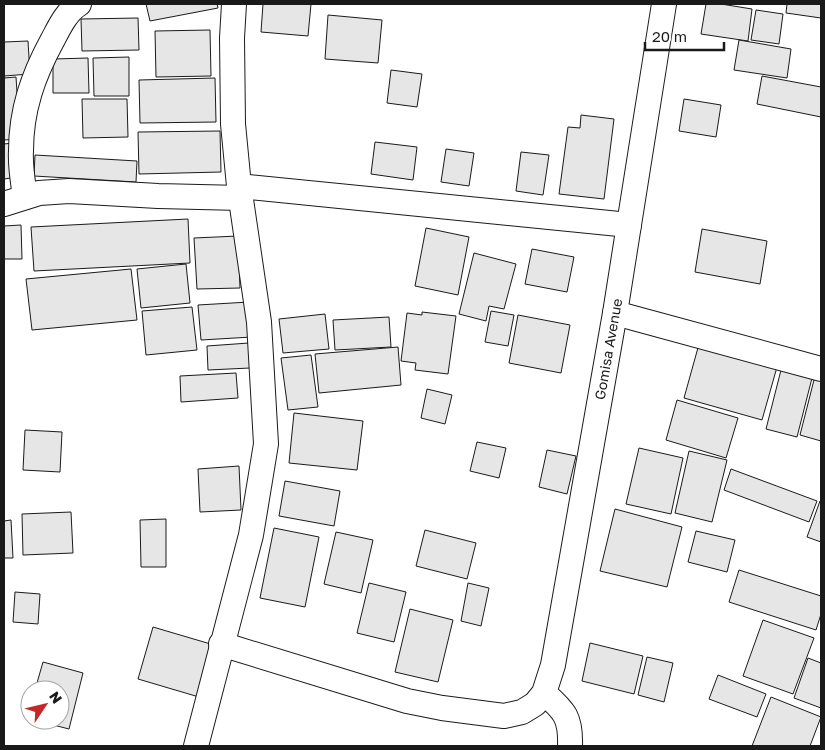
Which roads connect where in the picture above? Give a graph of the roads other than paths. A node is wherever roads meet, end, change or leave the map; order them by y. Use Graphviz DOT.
graph roads {
  1 [pos="79,4"];
  2 [pos="234,4"];
  3 [pos="664,4"];
  4 [pos="240,192"];
  5 [pos="14,200"];
  6 [pos="629,225"];
  7 [pos="615,313"];
  8 [pos="821,369"];
  9 [pos="221,644"];
  10 [pos="544,693"];
  11 [pos="196,746"];
  12 [pos="570,746"];
  1 -- 5 [label="street"];
  2 -- 4 [label="street"];
  3 -- 6 [label="street, Gomisa Avenue"];
  4 -- 5 [label="street"];
  4 -- 6 [label="street"];
  4 -- 9 [label="street"];
  6 -- 7 [label="street, Gomisa Avenue"];
  7 -- 8 [label="street"];
  7 -- 10 [label="street, Gomisa Avenue"];
  9 -- 10 [label="street"];
  9 -- 11 [label="street"];
  10 -- 12 [label="street"];
}
